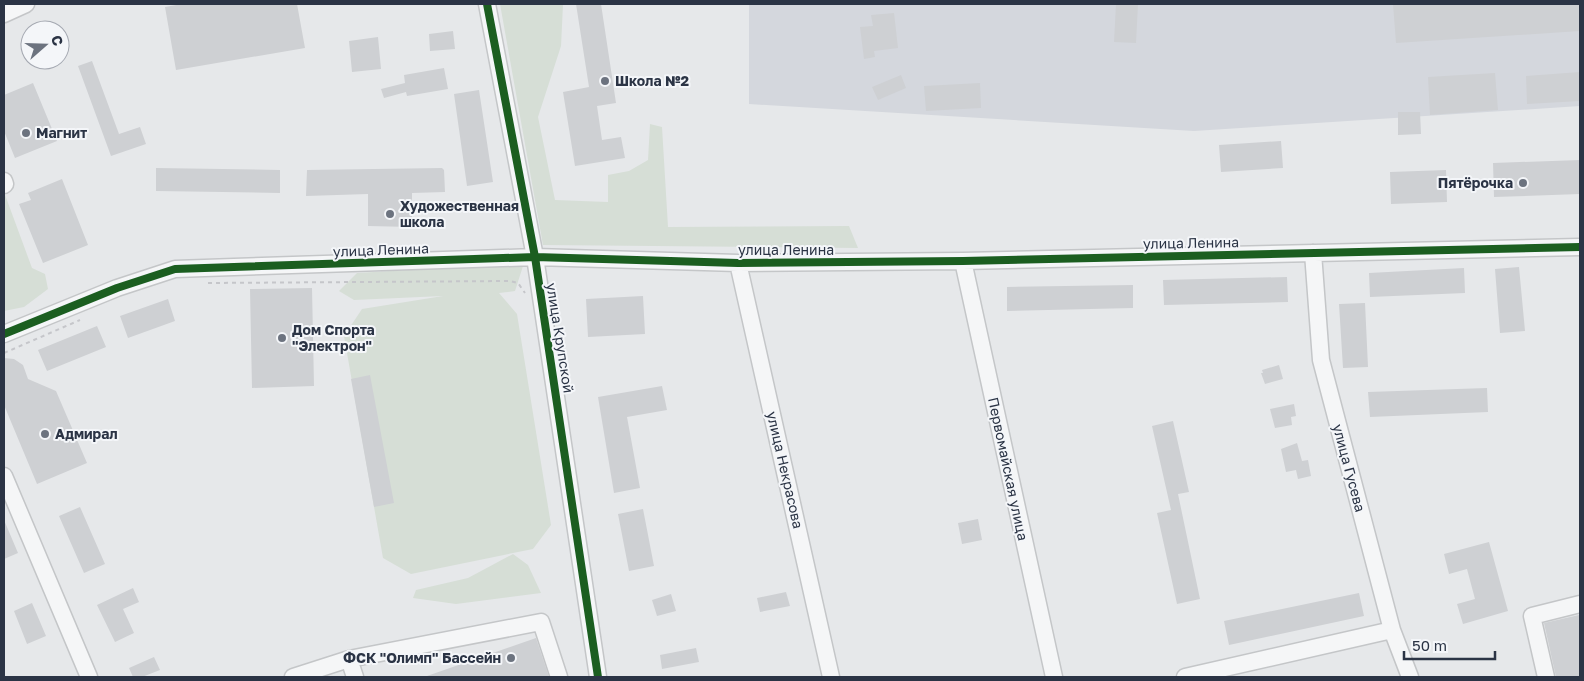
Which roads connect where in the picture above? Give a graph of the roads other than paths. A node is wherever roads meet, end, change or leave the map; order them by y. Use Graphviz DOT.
graph roads {
  1 [pos="26,4"];
  2 [pos="487,4"];
  3 [pos="4,14"];
  4 [pos="4,181"];
  5 [pos="4,185"];
  6 [pos="1580,247"];
  7 [pos="1313,253"];
  8 [pos="534,257"];
  9 [pos="963,261"];
  10 [pos="738,263"];
  11 [pos="4,334"];
  12 [pos="4,476"];
  13 [pos="1580,604"];
  14 [pos="1392,630"];
  15 [pos="349,659"];
  16 [pos="89,677"];
  17 [pos="294,677"];
  18 [pos="355,677"];
  19 [pos="560,677"];
  20 [pos="598,677"];
  21 [pos="831,677"];
  22 [pos="1054,677"];
  23 [pos="1185,677"];
  24 [pos="1410,677"];
  25 [pos="1546,677"];
  1 -- 3 [label="street"];
  2 -- 8 [label="street, улица Крупской"];
  4 -- 5 [label="street"];
  6 -- 7 [label="street, улица Ленина"];
  7 -- 9 [label="street, улица Ленина"];
  7 -- 14 [label="street, улица Гусева"];
  8 -- 10 [label="street, улица Ленина"];
  8 -- 11 [label="street, улица Ленина"];
  8 -- 20 [label="street, улица Крупской"];
  9 -- 10 [label="street, улица Ленина"];
  9 -- 22 [label="street, Первомайская улица"];
  10 -- 21 [label="street, улица Некрасова"];
  12 -- 16 [label="street"];
  13 -- 25 [label="street"];
  14 -- 23 [label="street"];
  14 -- 24 [label="street, улица Гусева"];
  15 -- 17 [label="street"];
  15 -- 18 [label="street"];
  15 -- 19 [label="street"];
}
